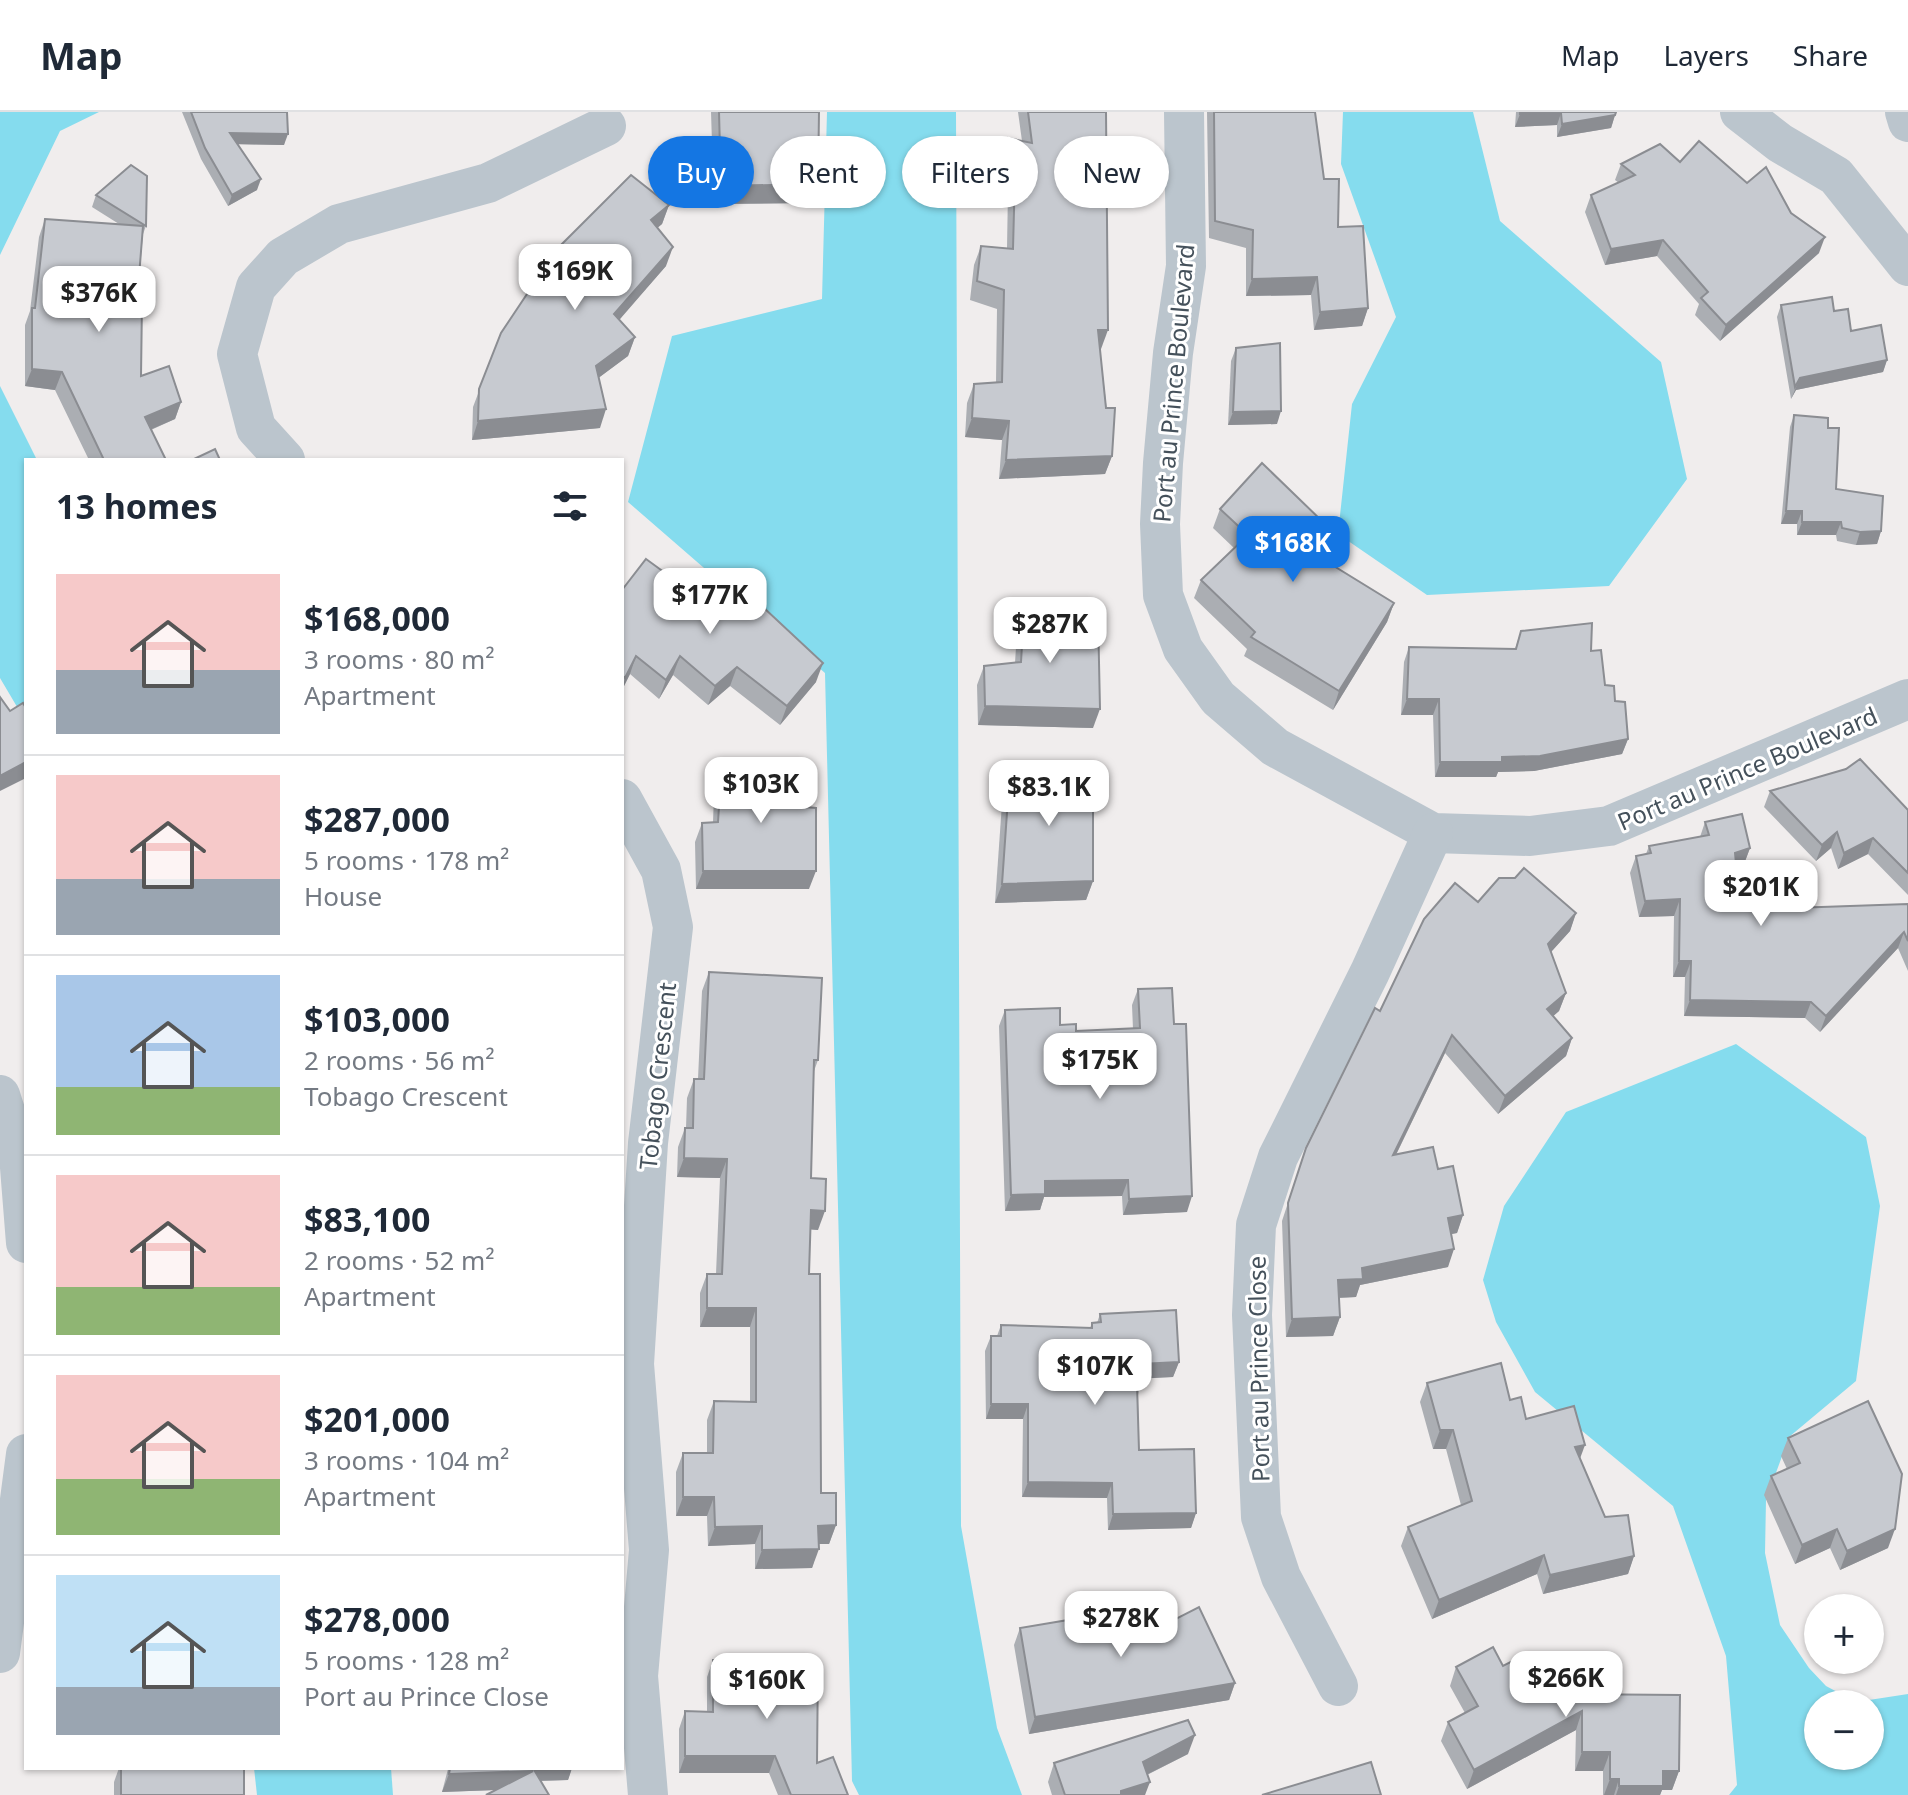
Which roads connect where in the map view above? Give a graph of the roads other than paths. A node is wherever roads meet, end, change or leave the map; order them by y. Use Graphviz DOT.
graph roads {
  1 [pos="1184,112"];
  2 [pos="1740,112"];
  3 [pos="1905,112"];
  4 [pos="1908,122"];
  5 [pos="606,126"];
  6 [pos="1908,266"];
  7 [pos="283,458"];
  8 [pos="1908,699"];
  9 [pos="624,803"];
  10 [pos="1433,833"];
  11 [pos="0,1095"];
  12 [pos="24,1218"];
  13 [pos="628,1363"];
  14 [pos="24,1469"];
  15 [pos="0,1653"];
  16 [pos="1338,1686"];
  17 [pos="648,1795"];
  1 -- 10 [label="street, Port au Prince Boulevard"];
  2 -- 6 [label="street"];
  3 -- 4 [label="street"];
  5 -- 7 [label="street"];
  8 -- 10 [label="street, Port au Prince Boulevard"];
  9 -- 13 [label="street, Tobago Crescent"];
  10 -- 16 [label="street, Port au Prince Close"];
  11 -- 12 [label="street"];
  13 -- 17 [label="street, Tobago Crescent"];
  14 -- 15 [label="street"];
}
